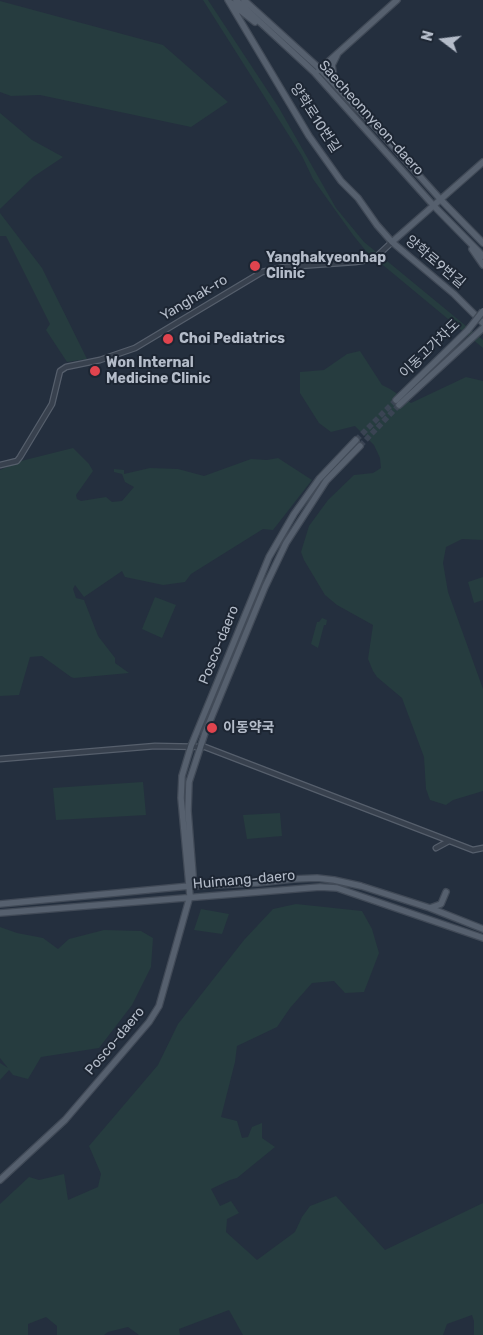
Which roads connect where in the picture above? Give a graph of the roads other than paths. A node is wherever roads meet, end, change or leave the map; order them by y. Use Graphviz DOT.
graph roads {
  1 [pos="227,0"];
  2 [pos="236,0"];
  3 [pos="244,0"];
  4 [pos="249,0"];
  5 [pos="397,0"];
  6 [pos="254,13"];
  7 [pos="338,53"];
  8 [pos="318,70"];
  9 [pos="334,79"];
  10 [pos="360,110"];
  11 [pos="483,162"];
  12 [pos="441,200"];
  13 [pos="434,206"];
  14 [pos="457,229"];
  15 [pos="392,242"];
  16 [pos="483,243"];
  17 [pos="483,256"];
  18 [pos="483,265"];
  19 [pos="483,311"];
  20 [pos="483,317"];
  21 [pos="483,322"];
  22 [pos="483,328"];
  23 [pos="468,330"];
  24 [pos="356,440"];
  25 [pos="360,446"];
  26 [pos="0,465"];
  27 [pos="221,676"];
  28 [pos="228,678"];
  29 [pos="191,746"];
  30 [pos="200,747"];
  31 [pos="0,759"];
  32 [pos="449,841"];
  33 [pos="436,848"];
  34 [pos="483,848"];
  35 [pos="190,886"];
  36 [pos="446,892"];
  37 [pos="190,896"];
  38 [pos="2,904"];
  39 [pos="430,908"];
  40 [pos="2,913"];
  41 [pos="483,929"];
  42 [pos="483,938"];
  43 [pos="0,1180"];
  1 -- 8 [label="main road"];
  1 -- 15 [label="main road, 양학로10번길"];
  2 -- 6 [label="main road, Saecheonnyeon-daero"];
  3 -- 6 [label="main road, Saecheonnyeon-daero"];
  4 -- 8 [label="main road"];
  5 -- 7 [label="main road"];
  6 -- 8 [label="main road, Saecheonnyeon-daero"];
  7 -- 8 [label="main road"];
  7 -- 9 [label="main road"];
  8 -- 9 [label="main road"];
  8 -- 10 [label="main road, Saecheonnyeon-daero"];
  8 -- 13 [label="main road, Saecheonnyeon-daero"];
  9 -- 10 [label="main road"];
  10 -- 12 [label="main road, Saecheonnyeon-daero"];
  11 -- 12 [label="main road, Yanghak-ro"];
  12 -- 13 [label="main road, Yanghak-ro"];
  12 -- 16 [label="main road, Saecheonnyeon-daero"];
  13 -- 14 [label="main road, Saecheonnyeon-daero"];
  13 -- 15 [label="main road, Yanghak-ro"];
  14 -- 17 [label="main road, Saecheonnyeon-daero"];
  14 -- 18 [label="main road"];
  15 -- 21 [label="main road, 양학로9번길"];
  15 -- 26 [label="street, Yanghak-ro"];
  19 -- 23 [label="main road, bridge"];
  20 -- 23 [label="main road, 이동고가차도, bridge"];
  22 -- 23 [label="main road, 이동고가차도"];
  24 -- 27 [label="main road, Posco-daero"];
  25 -- 28 [label="main road, Posco-daero"];
  27 -- 28 [label="main road"];
  27 -- 29 [label="main road, Posco-daero"];
  28 -- 30 [label="main road, Posco-daero"];
  29 -- 30 [label="street"];
  29 -- 31 [label="street"];
  29 -- 35 [label="main road, Posco-daero"];
  30 -- 32 [label="street"];
  30 -- 35 [label="main road, Posco-daero"];
  32 -- 33 [label="street"];
  32 -- 34 [label="street"];
  35 -- 37 [label="main road, Posco-daero"];
  35 -- 38 [label="main road, Huimang-daero"];
  35 -- 39 [label="main road, Huimang-daero"];
  36 -- 39 [label="main road"];
  37 -- 40 [label="main road, Huimang-daero"];
  37 -- 42 [label="main road, Huimang-daero"];
  37 -- 43 [label="main road, Posco-daero"];
  38 -- 40 [label="main road"];
  39 -- 41 [label="main road, Huimang-daero"];
}
